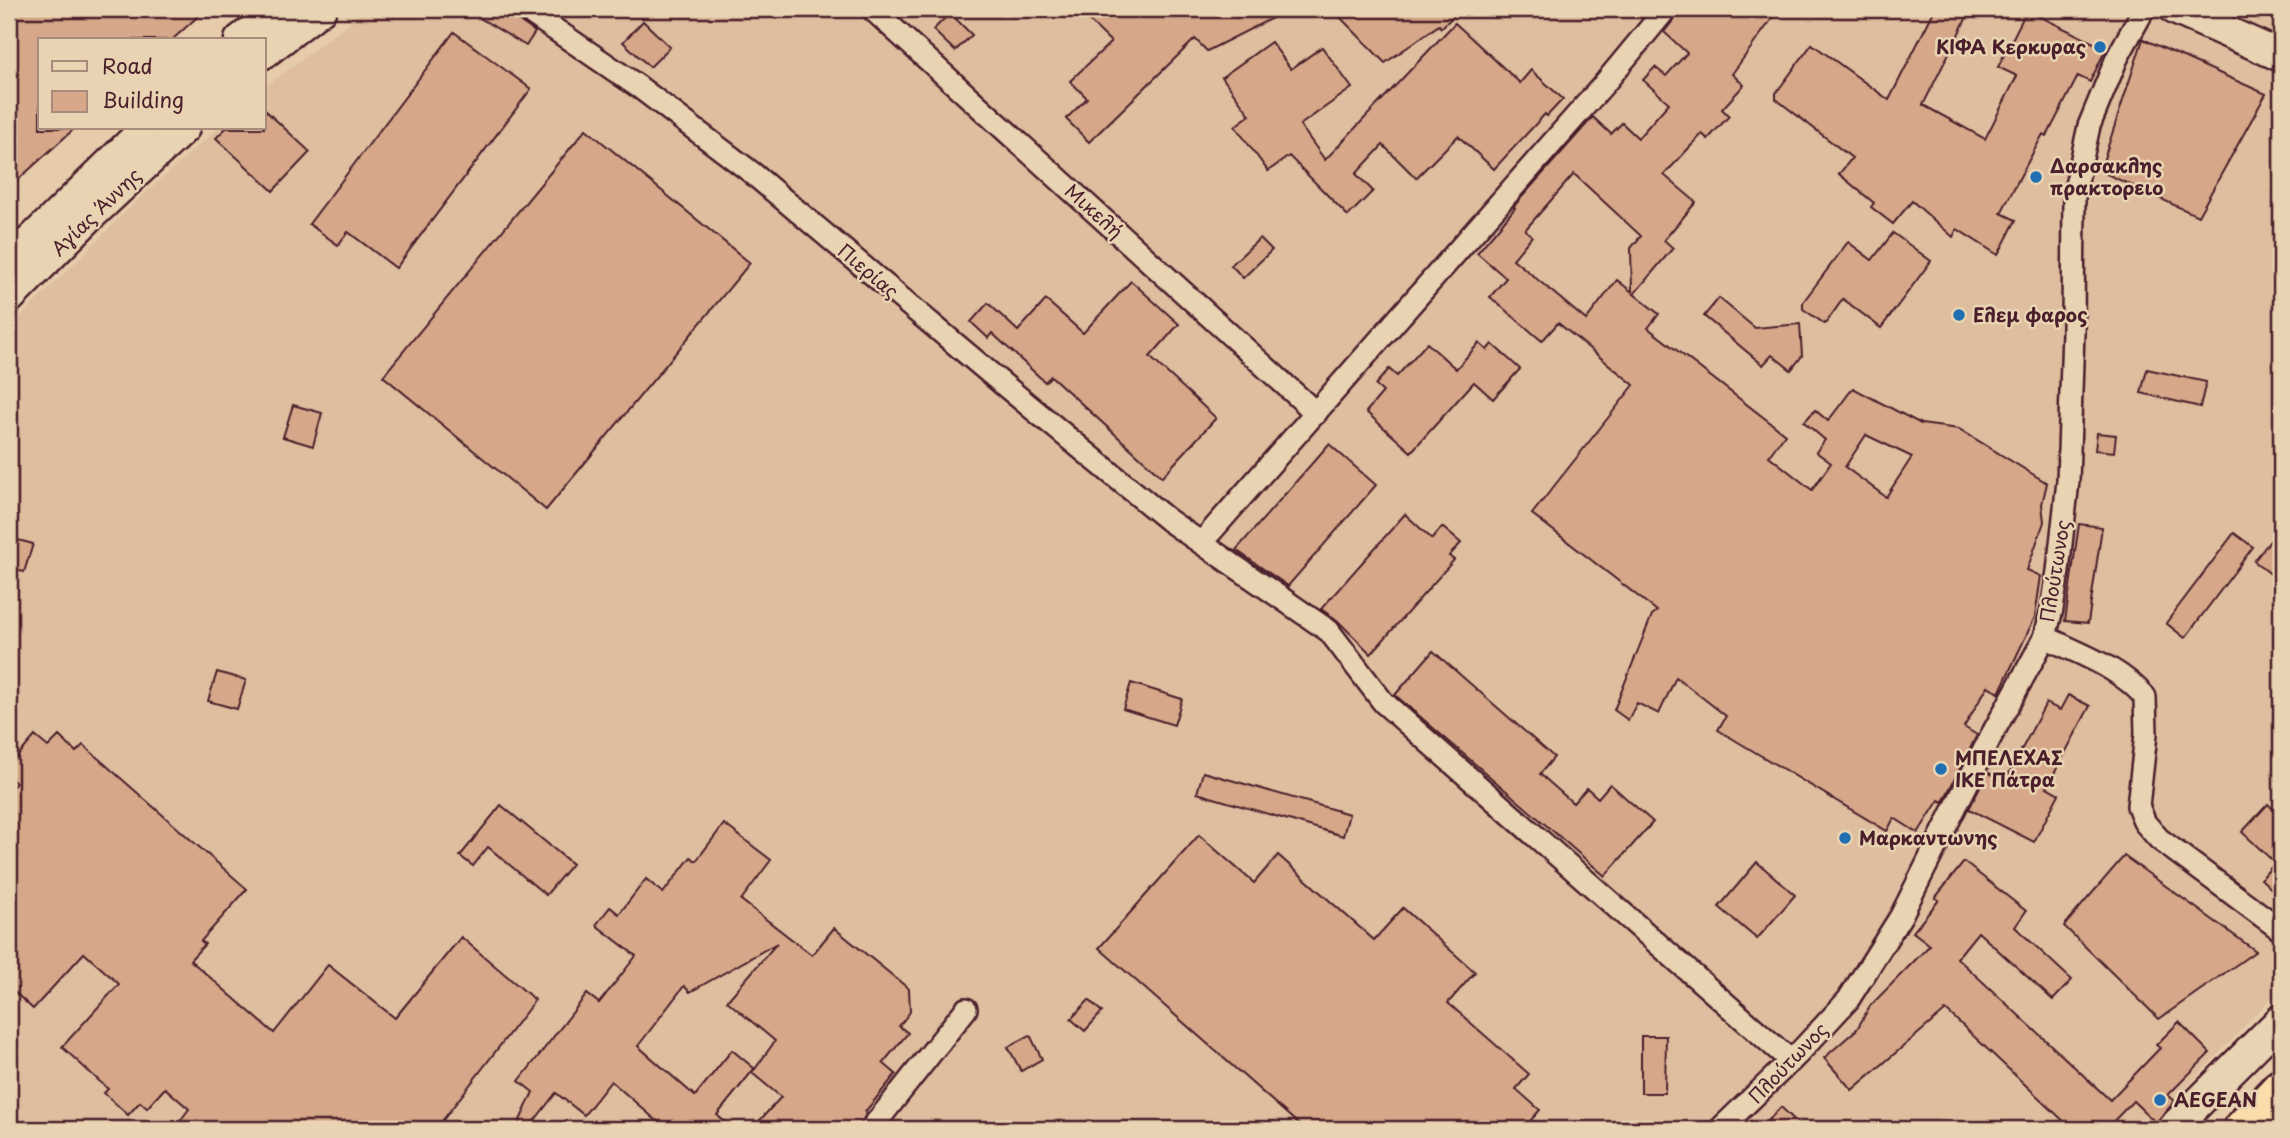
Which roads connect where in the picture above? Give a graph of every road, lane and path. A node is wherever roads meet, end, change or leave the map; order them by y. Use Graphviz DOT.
graph roads {
  1 [pos="280,9"];
  2 [pos="321,9"];
  3 [pos="525,9"];
  4 [pos="872,9"];
  5 [pos="1666,9"];
  6 [pos="2144,9"];
  7 [pos="2175,9"];
  8 [pos="243,38"];
  9 [pos="266,51"];
  10 [pos="2281,56"];
  11 [pos="144,130"];
  12 [pos="182,130"];
  13 [pos="9,262"];
  14 [pos="9,298"];
  15 [pos="1316,414"];
  16 [pos="1202,542"];
  17 [pos="2045,637"];
  18 [pos="2281,930"];
  19 [pos="966,1009"];
  20 [pos="2281,1020"];
  21 [pos="1791,1061"];
  22 [pos="2281,1089"];
  23 [pos="871,1129"];
  24 [pos="1720,1129"];
  25 [pos="2172,1129"];
  26 [pos="2243,1129"];
  1 -- 8 [label="street"];
  2 -- 9 [label="street"];
  3 -- 16 [label="street, Πιερίας"];
  4 -- 15 [label="street, Μικελή"];
  5 -- 15 [label="street"];
  6 -- 17 [label="street, Πλούτωνος"];
  7 -- 10 [label="street"];
  11 -- 13 [label="street, Αγίας Άννης"];
  12 -- 14 [label="street, Αγίας Άννης"];
  15 -- 16 [label="street"];
  16 -- 21 [label="street, Πιερίας"];
  17 -- 18 [label="street"];
  17 -- 21 [label="street, Πλούτωνος"];
  19 -- 23 [label="street"];
  20 -- 25 [label="street"];
  21 -- 24 [label="street, Πλούτωνος"];
  22 -- 26 [label="highway"];
}
